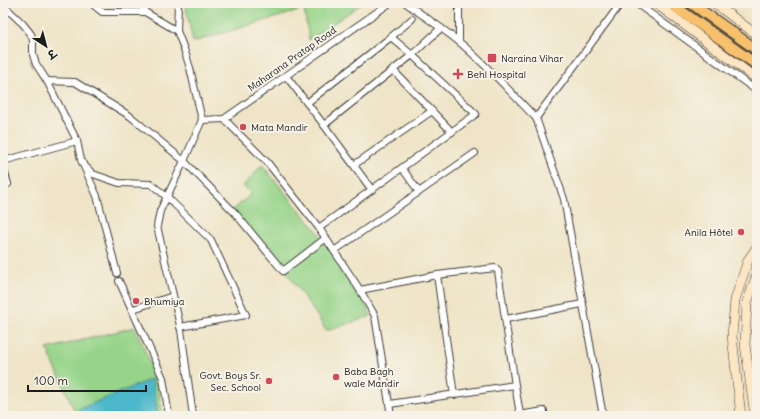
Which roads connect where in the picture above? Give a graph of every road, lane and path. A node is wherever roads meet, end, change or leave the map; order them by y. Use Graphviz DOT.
graph roads {
  1 [pos="91,3"];
  2 [pos="142,3"];
  3 [pos="178,3"];
  4 [pos="390,3"];
  5 [pos="406,3"];
  6 [pos="459,3"];
  7 [pos="621,3"];
  8 [pos="636,3"];
  9 [pos="655,3"];
  10 [pos="670,3"];
  11 [pos="691,3"];
  12 [pos="714,3"];
  13 [pos="3,5"];
  14 [pos="725,7"];
  15 [pos="145,12"];
  16 [pos="412,19"];
  17 [pos="441,28"];
  18 [pos="177,31"];
  19 [pos="757,35"];
  20 [pos="391,37"];
  21 [pos="459,41"];
  22 [pos="757,50"];
  23 [pos="412,55"];
  24 [pos="757,65"];
  25 [pos="393,70"];
  26 [pos="286,76"];
  27 [pos="757,79"];
  28 [pos="47,81"];
  29 [pos="757,92"];
  30 [pos="307,103"];
  31 [pos="432,110"];
  32 [pos="536,118"];
  33 [pos="224,119"];
  34 [pos="202,120"];
  35 [pos="324,125"];
  36 [pos="452,132"];
  37 [pos="76,141"];
  38 [pos="475,153"];
  39 [pos="3,161"];
  40 [pos="184,161"];
  41 [pos="83,164"];
  42 [pos="354,165"];
  43 [pos="3,167"];
  44 [pos="402,168"];
  45 [pos="3,185"];
  46 [pos="372,190"];
  47 [pos="419,192"];
  48 [pos="166,197"];
  49 [pos="319,228"];
  50 [pos="326,238"];
  51 [pos="757,247"];
  52 [pos="334,251"];
  53 [pos="117,273"];
  54 [pos="757,274"];
  55 [pos="437,275"];
  56 [pos="119,281"];
  57 [pos="360,290"];
  58 [pos="173,296"];
  59 [pos="582,304"];
  60 [pos="133,309"];
  61 [pos="506,319"];
  62 [pos="180,327"];
  63 [pos="515,385"];
  64 [pos="454,395"];
  65 [pos="390,404"];
  66 [pos="544,411"];
  67 [pos="169,416"];
  68 [pos="193,416"];
  69 [pos="391,416"];
  70 [pos="519,416"];
  71 [pos="603,416"];
  72 [pos="741,416"];
  73 [pos="755,416"];
  1 -- 15 [label="street"];
  2 -- 15 [label="street"];
  3 -- 18 [label="street"];
  4 -- 26 [label="street, Maharana Pratap Road"];
  5 -- 17 [label="street"];
  6 -- 21 [label="street"];
  7 -- 32 [label="street"];
  8 -- 29 [label="street"];
  9 -- 27 [label="main road"];
  10 -- 24 [label="main road"];
  11 -- 22 [label="main road"];
  12 -- 14 [label="main road"];
  13 -- 28 [label="street"];
  14 -- 19 [label="main road"];
  15 -- 18 [label="street"];
  16 -- 20 [label="street"];
  17 -- 21 [label="street"];
  17 -- 23 [label="street"];
  18 -- 34 [label="street"];
  20 -- 23 [label="street"];
  20 -- 30 [label="street"];
  21 -- 32 [label="street"];
  23 -- 25 [label="street"];
  23 -- 36 [label="street"];
  25 -- 31 [label="street"];
  25 -- 35 [label="street"];
  26 -- 30 [label="street"];
  26 -- 33 [label="street, Maharana Pratap Road"];
  28 -- 37 [label="street"];
  28 -- 40 [label="street"];
  30 -- 35 [label="street"];
  31 -- 36 [label="street"];
  31 -- 42 [label="street"];
  32 -- 59 [label="street"];
  33 -- 34 [label="street"];
  33 -- 49 [label="street"];
  34 -- 40 [label="street"];
  35 -- 42 [label="street"];
  36 -- 44 [label="street"];
  37 -- 39 [label="street"];
  37 -- 41 [label="street"];
  38 -- 47 [label="street"];
  40 -- 48 [label="street"];
  40 -- 50 [label="street"];
  41 -- 48 [label="street"];
  41 -- 53 [label="street"];
  42 -- 46 [label="street"];
  43 -- 45 [label="street"];
  44 -- 46 [label="street"];
  44 -- 47 [label="street"];
  46 -- 49 [label="street"];
  47 -- 52 [label="street"];
  48 -- 58 [label="street"];
  48 -- 62 [label="street"];
  49 -- 50 [label="street"];
  50 -- 52 [label="street"];
  51 -- 72 [label="main road"];
  52 -- 57 [label="street"];
  54 -- 73 [label="main road"];
  55 -- 57 [label="street"];
  55 -- 61 [label="street"];
  55 -- 64 [label="street"];
  56 -- 60 [label="street"];
  57 -- 65 [label="street"];
  58 -- 60 [label="street"];
  58 -- 62 [label="street"];
  59 -- 61 [label="street"];
  59 -- 71 [label="street"];
  60 -- 67 [label="street"];
  61 -- 63 [label="street"];
  62 -- 68 [label="street"];
  63 -- 64 [label="street"];
  63 -- 70 [label="street"];
  64 -- 65 [label="street"];
  65 -- 69 [label="street"];
  66 -- 70 [label="street"];
}
